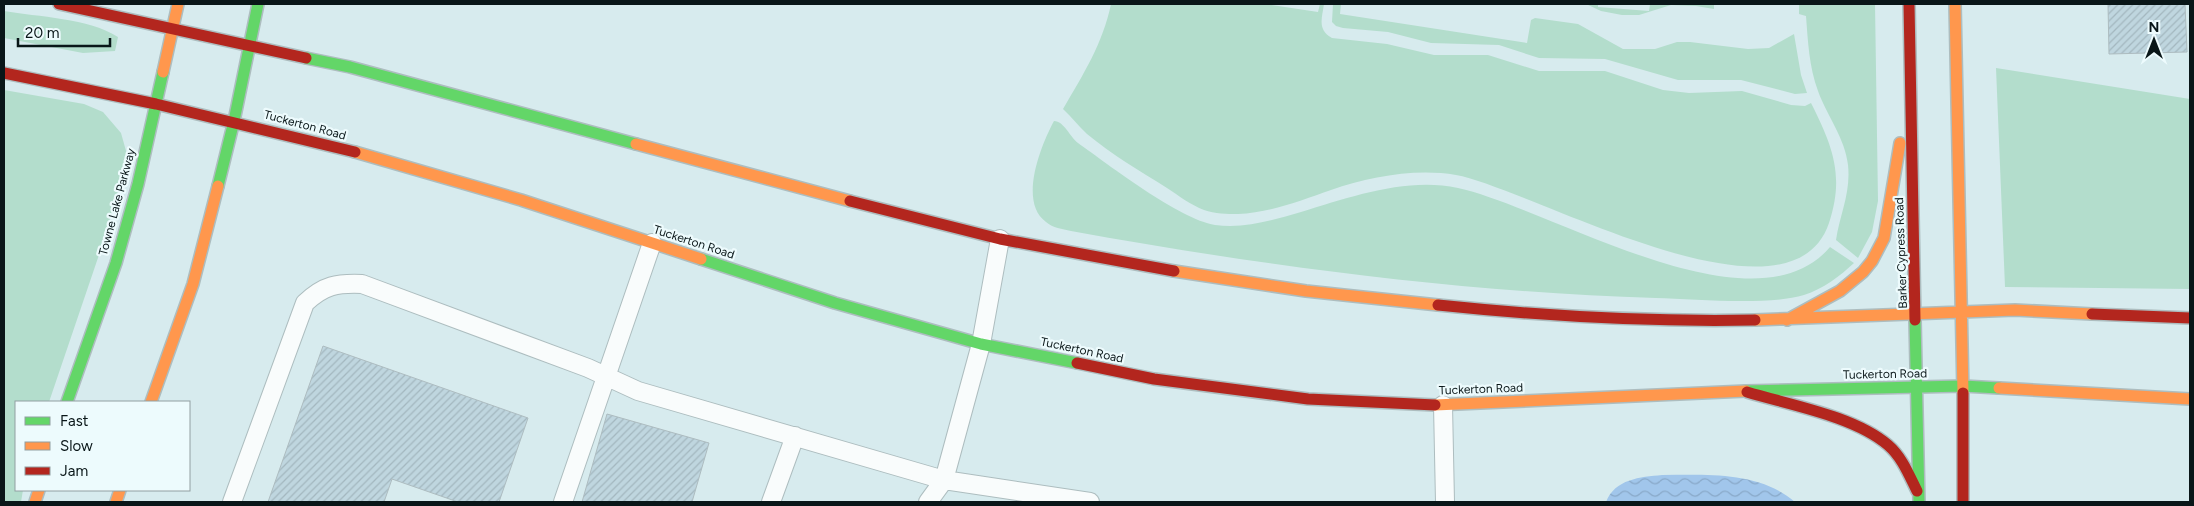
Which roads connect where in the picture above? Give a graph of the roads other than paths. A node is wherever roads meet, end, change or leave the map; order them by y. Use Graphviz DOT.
graph roads {
  1 [pos="59,4"];
  2 [pos="178,4"];
  3 [pos="258,4"];
  4 [pos="1908,4"];
  5 [pos="1955,4"];
  6 [pos="172,28"];
  7 [pos="249,45"];
  8 [pos="4,73"];
  9 [pos="1910,92"];
  10 [pos="156,104"];
  11 [pos="234,121"];
  12 [pos="1000,238"];
  13 [pos="652,243"];
  14 [pos="1963,312"];
  15 [pos="1916,314"];
  16 [pos="2190,318"];
  17 [pos="1787,320"];
  18 [pos="982,344"];
  19 [pos="607,376"];
  20 [pos="1963,386"];
  21 [pos="1917,387"];
  22 [pos="1747,392"];
  23 [pos="2190,399"];
  24 [pos="66,401"];
  25 [pos="151,401"];
  26 [pos="1443,405"];
  27 [pos="795,436"];
  28 [pos="944,480"];
  29 [pos="1919,498"];
  30 [pos="232,502"];
  31 [pos="564,502"];
  32 [pos="771,502"];
  33 [pos="928,502"];
  34 [pos="1090,502"];
  35 [pos="1445,502"];
  36 [pos="1963,502"];
  1 -- 6 [label="main road"];
  2 -- 6 [label="main road, Towne Lake Parkway"];
  3 -- 7 [label="main road"];
  4 -- 9 [label="main road, Barker Cypress Road"];
  5 -- 14 [label="main road"];
  6 -- 7 [label="main road"];
  6 -- 10 [label="main road, Towne Lake Parkway"];
  7 -- 11 [label="main road"];
  7 -- 12 [label="main road"];
  8 -- 10 [label="main road, Tuckerton Road"];
  9 -- 15 [label="main road, Barker Cypress Road"];
  9 -- 17 [label="main road"];
  10 -- 11 [label="main road, Tuckerton Road"];
  10 -- 24 [label="main road, Towne Lake Parkway"];
  11 -- 13 [label="main road, Tuckerton Road"];
  11 -- 25 [label="main road"];
  12 -- 17 [label="main road"];
  12 -- 18 [label="lane"];
  13 -- 18 [label="main road, Tuckerton Road"];
  13 -- 19 [label="lane"];
  14 -- 15 [label="main road"];
  14 -- 16 [label="main road"];
  14 -- 20 [label="main road"];
  15 -- 17 [label="main road"];
  15 -- 21 [label="main road, Barker Cypress Road"];
  18 -- 26 [label="main road, Tuckerton Road"];
  18 -- 28 [label="lane"];
  19 -- 27 [label="lane"];
  19 -- 30 [label="lane"];
  19 -- 31 [label="lane"];
  20 -- 21 [label="main road, Tuckerton Road"];
  20 -- 23 [label="main road, Tuckerton Road"];
  20 -- 36 [label="main road"];
  21 -- 22 [label="main road, Tuckerton Road"];
  21 -- 29 [label="main road, Barker Cypress Road"];
  22 -- 26 [label="main road, Tuckerton Road"];
  22 -- 29 [label="main road"];
  26 -- 35 [label="lane"];
  27 -- 28 [label="lane"];
  27 -- 32 [label="lane"];
  28 -- 33 [label="lane"];
  28 -- 34 [label="lane"];
}
